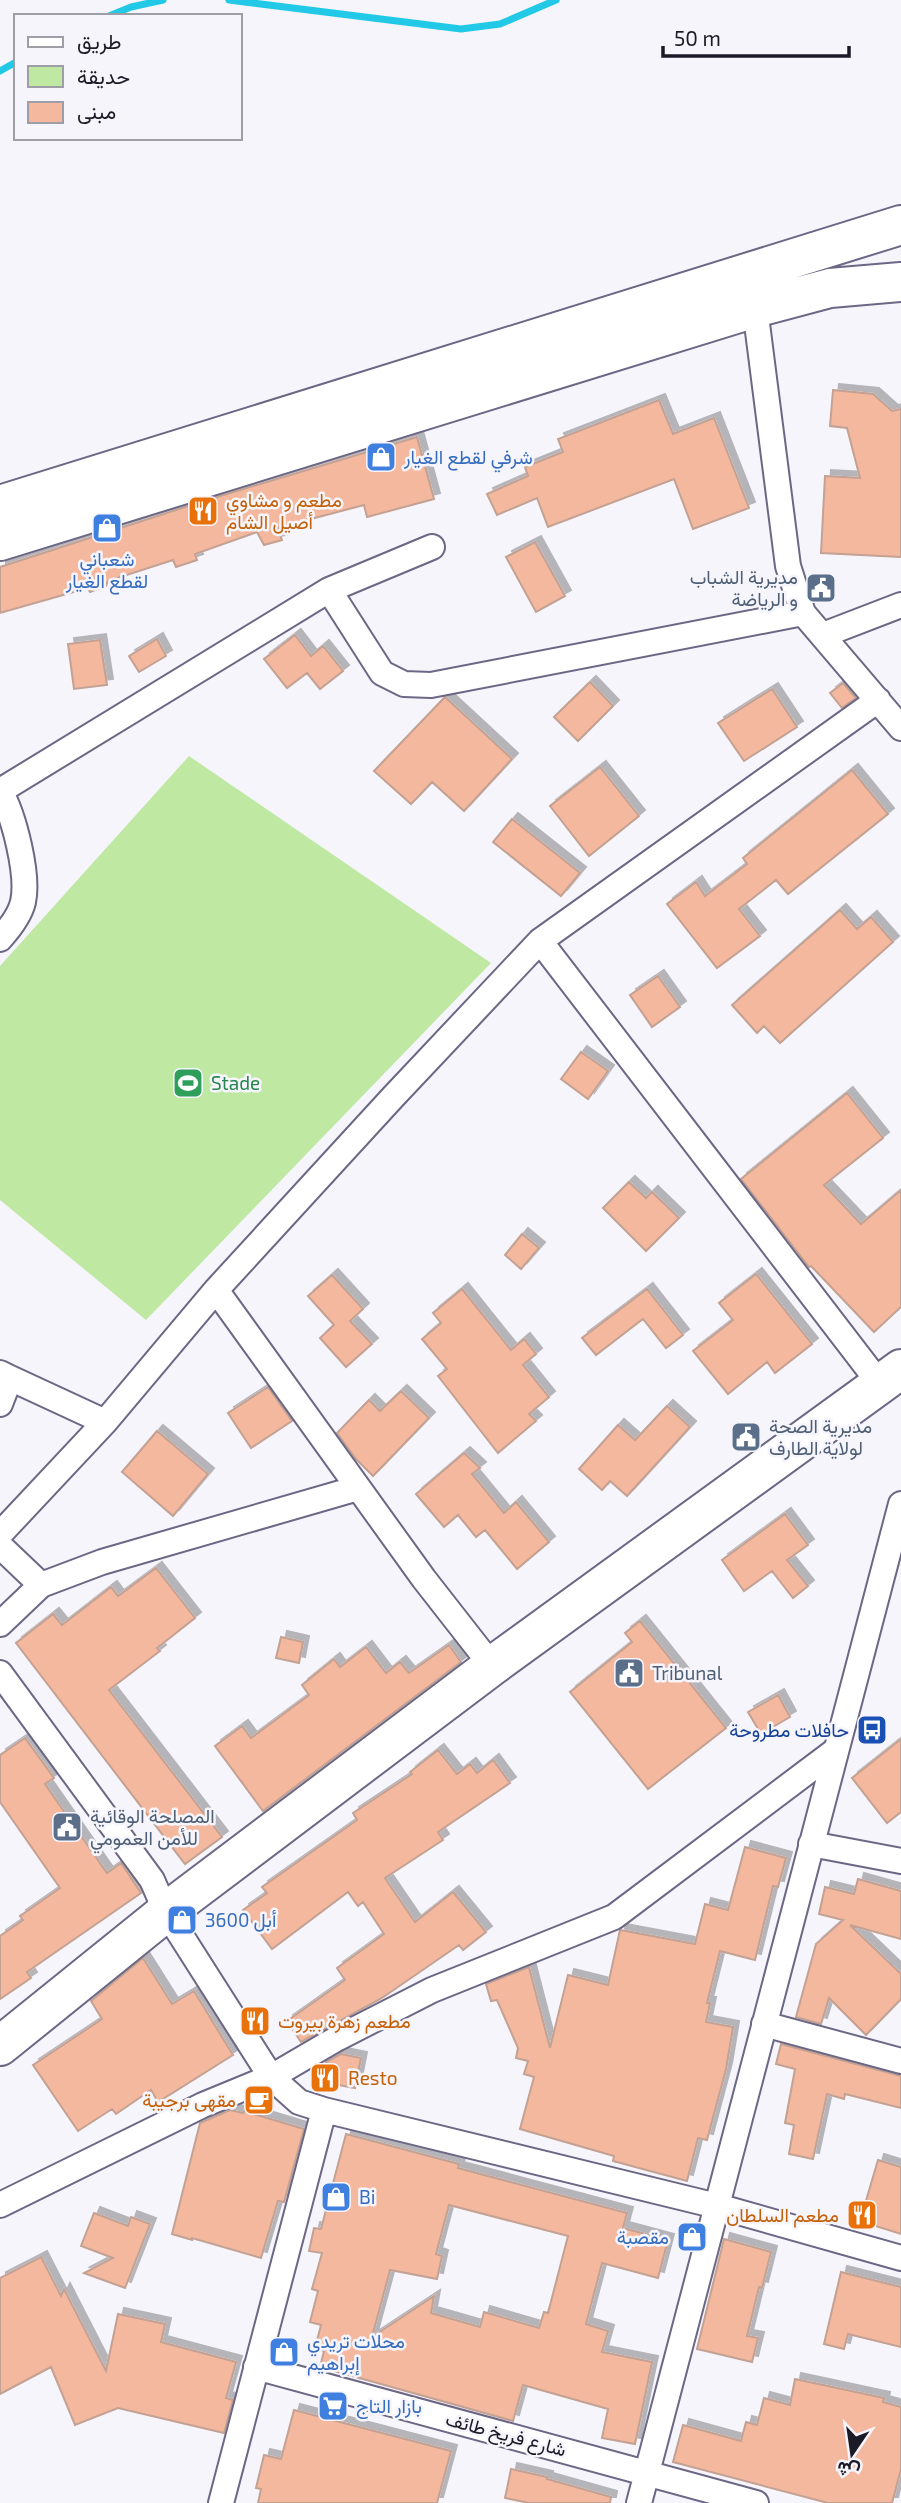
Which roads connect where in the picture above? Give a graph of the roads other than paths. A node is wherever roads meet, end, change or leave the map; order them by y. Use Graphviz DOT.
graph roads {
  1 [pos="901,225"];
  2 [pos="901,282"];
  3 [pos="755,308"];
  4 [pos="0,505"];
  5 [pos="0,541"];
  6 [pos="432,547"];
  7 [pos="329,590"];
  8 [pos="901,605"];
  9 [pos="803,613"];
  10 [pos="823,635"];
  11 [pos="878,700"];
  12 [pos="901,728"];
  13 [pos="3,801"];
  14 [pos="0,939"];
  15 [pos="540,941"];
  16 [pos="216,1290"];
  17 [pos="5,1376"];
  18 [pos="891,1376"];
  19 [pos="0,1404"];
  20 [pos="104,1422"];
  21 [pos="358,1488"];
  22 [pos="901,1504"];
  23 [pos="0,1534"];
  24 [pos="0,1546"];
  25 [pos="41,1585"];
  26 [pos="0,1624"];
  27 [pos="492,1666"];
  28 [pos="0,1673"];
  29 [pos="836,1750"];
  30 [pos="811,1844"];
  31 [pos="897,1855"];
  32 [pos="166,1912"];
  33 [pos="764,2024"];
  34 [pos="0,2046"];
  35 [pos="901,2061"];
  36 [pos="271,2077"];
  37 [pos="324,2110"];
  38 [pos="0,2205"];
  39 [pos="717,2206"];
  40 [pos="901,2258"];
  41 [pos="256,2367"];
  42 [pos="647,2472"];
  43 [pos="221,2503"];
  44 [pos="639,2503"];
  45 [pos="756,2503"];
  1 -- 4 [label="main road"];
  2 -- 3 [label="main road"];
  3 -- 5 [label="main road"];
  3 -- 9 [label="street"];
  6 -- 7 [label="street"];
  7 -- 9 [label="street"];
  7 -- 13 [label="street"];
  8 -- 10 [label="street"];
  9 -- 10 [label="street"];
  10 -- 11 [label="street"];
  11 -- 12 [label="street"];
  11 -- 15 [label="street"];
  13 -- 14 [label="street"];
  15 -- 16 [label="street"];
  15 -- 18 [label="street"];
  16 -- 20 [label="street"];
  16 -- 21 [label="street"];
  17 -- 19 [label="street"];
  17 -- 20 [label="street"];
  18 -- 27 [label="main road"];
  20 -- 23 [label="street"];
  21 -- 25 [label="street"];
  21 -- 27 [label="street"];
  22 -- 29 [label="street"];
  24 -- 25 [label="street"];
  25 -- 26 [label="street"];
  27 -- 32 [label="main road"];
  28 -- 32 [label="street"];
  29 -- 30 [label="street"];
  29 -- 36 [label="street"];
  30 -- 31 [label="street"];
  30 -- 33 [label="street"];
  32 -- 34 [label="main road"];
  32 -- 36 [label="street"];
  33 -- 35 [label="street"];
  33 -- 39 [label="street"];
  36 -- 37 [label="street"];
  36 -- 38 [label="street"];
  37 -- 39 [label="street"];
  37 -- 41 [label="street"];
  39 -- 40 [label="street"];
  39 -- 42 [label="street"];
  41 -- 42 [label="street, شارع فريخ طائف"];
  41 -- 43 [label="street"];
  42 -- 44 [label="street"];
  42 -- 45 [label="street, شارع فريخ طائف"];
}
